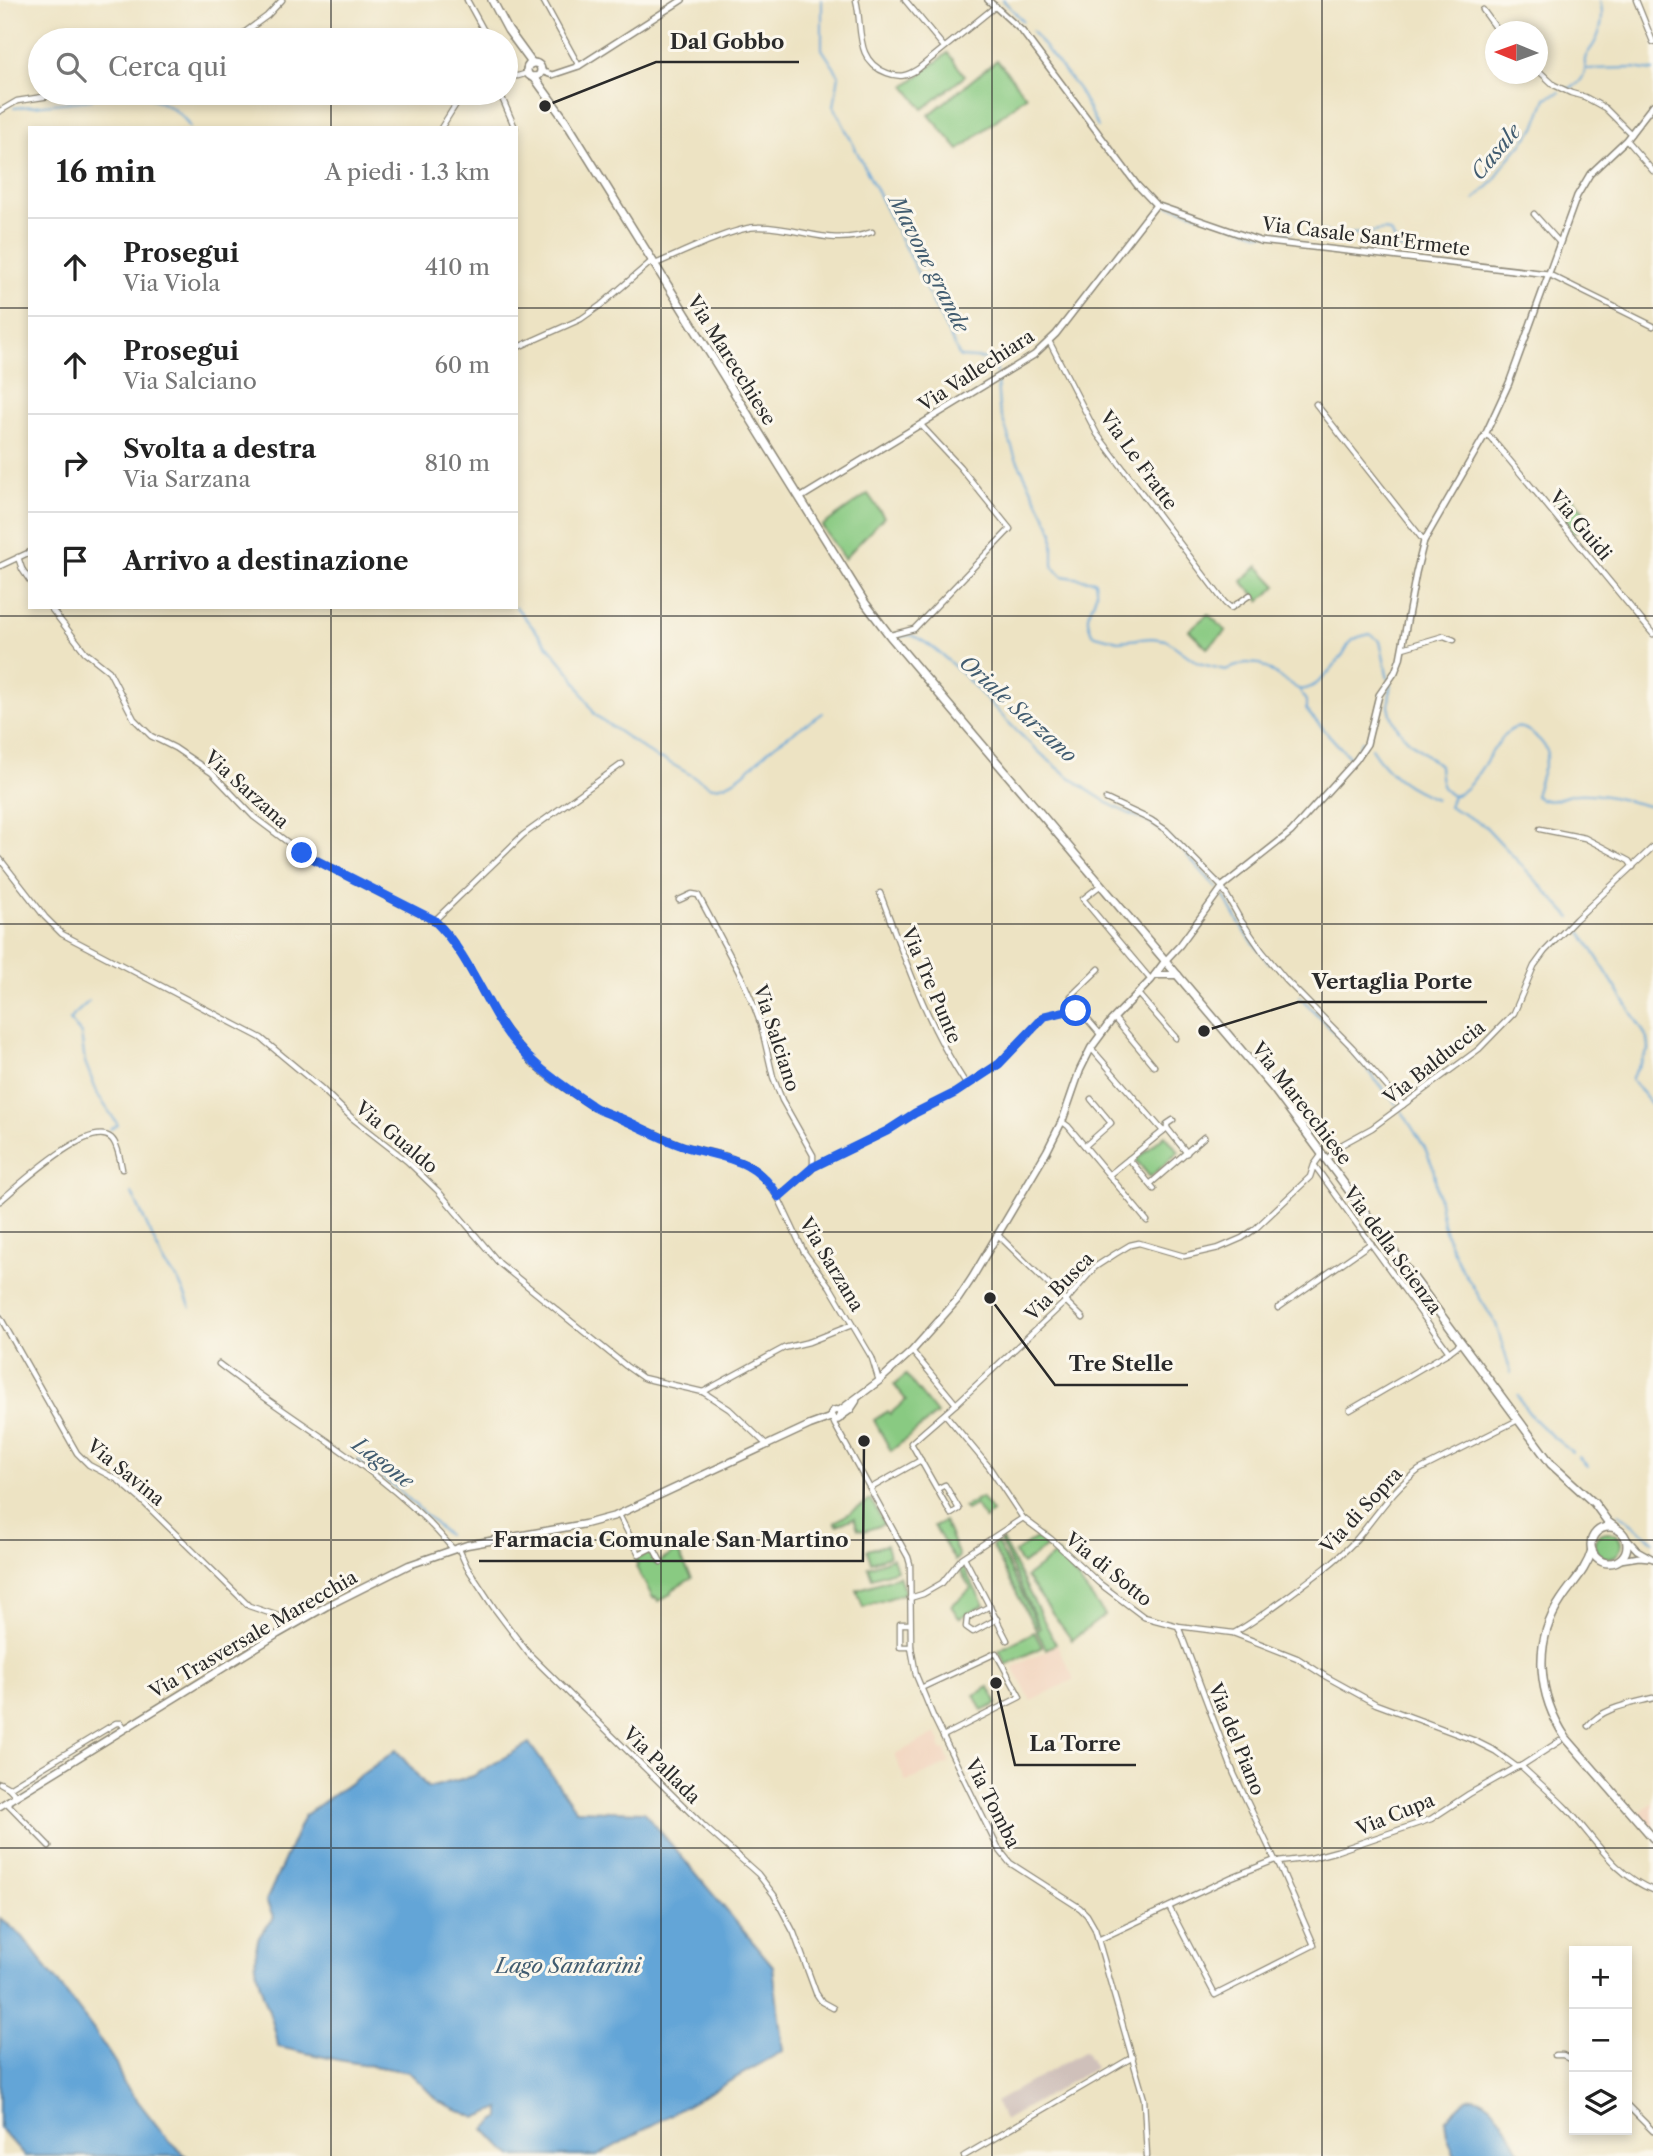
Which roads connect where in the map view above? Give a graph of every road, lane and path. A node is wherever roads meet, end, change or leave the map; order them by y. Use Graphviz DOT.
graph roads {
  1 [pos="282,0"];
  2 [pos="467,0"];
  3 [pos="492,0"];
  4 [pos="543,0"];
  5 [pos="682,0"];
  6 [pos="856,0"];
  7 [pos="905,0"];
  8 [pos="988,0"];
  9 [pos="1636,0"];
  10 [pos="996,6"];
  11 [pos="1483,10"];
  12 [pos="1491,21"];
  13 [pos="250,28"];
  14 [pos="482,28"];
  15 [pos="507,28"];
  16 [pos="1653,42"];
  17 [pos="518,46"];
  18 [pos="944,47"];
  19 [pos="579,66"];
  20 [pos="534,71"];
  21 [pos="518,76"];
  22 [pos="1548,80"];
  23 [pos="28,99"];
  24 [pos="455,105"];
  25 [pos="505,105"];
  26 [pos="1653,105"];
  27 [pos="0,111"];
  28 [pos="442,126"];
  29 [pos="515,126"];
  30 [pos="1631,134"];
  31 [pos="1626,141"];
  32 [pos="1653,171"];
  33 [pos="1156,205"];
  34 [pos="1534,214"];
  35 [pos="872,232"];
  36 [pos="1560,243"];
  37 [pos="653,263"];
  38 [pos="1548,274"];
  39 [pos="1653,326"];
  40 [pos="1049,341"];
  41 [pos="518,347"];
  42 [pos="1316,404"];
  43 [pos="920,425"];
  44 [pos="1485,435"];
  45 [pos="800,498"];
  46 [pos="1424,541"];
  47 [pos="28,553"];
  48 [pos="18,557"];
  49 [pos="0,566"];
  50 [pos="28,577"];
  51 [pos="1250,595"];
  52 [pos="52,609"];
  53 [pos="1653,634"];
  54 [pos="890,636"];
  55 [pos="1454,640"];
  56 [pos="1403,648"];
  57 [pos="622,764"];
  58 [pos="1106,799"];
  59 [pos="1540,829"];
  60 [pos="1653,847"];
  61 [pos="0,859"];
  62 [pos="1633,867"];
  63 [pos="1101,884"];
  64 [pos="1222,887"];
  65 [pos="880,893"];
  66 [pos="680,900"];
  67 [pos="434,920"];
  68 [pos="1166,960"];
  69 [pos="1099,969"];
  70 [pos="1178,975"];
  71 [pos="1153,977"];
  72 [pos="1138,993"];
  73 [pos="1082,1013"];
  74 [pos="1114,1018"];
  75 [pos="1100,1034"];
  76 [pos="1176,1038"];
  77 [pos="1091,1048"];
  78 [pos="1154,1066"];
  79 [pos="966,1084"];
  80 [pos="1091,1100"];
  81 [pos="1403,1105"];
  82 [pos="1172,1120"];
  83 [pos="1062,1121"];
  84 [pos="1165,1130"];
  85 [pos="1204,1137"];
  86 [pos="1084,1146"];
  87 [pos="1187,1153"];
  88 [pos="1325,1156"];
  89 [pos="1129,1159"];
  90 [pos="1314,1165"];
  91 [pos="813,1167"];
  92 [pos="122,1169"];
  93 [pos="1109,1175"];
  94 [pos="779,1197"];
  95 [pos="0,1201"];
  96 [pos="1147,1221"];
  97 [pos="998,1235"];
  98 [pos="1371,1243"];
  99 [pos="1065,1302"];
  100 [pos="1278,1308"];
  101 [pos="0,1317"];
  102 [pos="1083,1318"];
  103 [pos="852,1325"];
  104 [pos="1461,1343"];
  105 [pos="912,1351"];
  106 [pos="1449,1352"];
  107 [pos="219,1364"];
  108 [pos="879,1381"];
  109 [pos="702,1392"];
  110 [pos="956,1404"];
  111 [pos="1350,1410"];
  112 [pos="945,1414"];
  113 [pos="836,1416"];
  114 [pos="1518,1420"];
  115 [pos="768,1446"];
  116 [pos="921,1460"];
  117 [pos="871,1488"];
  118 [pos="937,1489"];
  119 [pos="1594,1503"];
  120 [pos="619,1515"];
  121 [pos="1023,1518"];
  122 [pos="1615,1527"];
  123 [pos="1596,1532"];
  124 [pos="1626,1538"];
  125 [pos="456,1548"];
  126 [pos="1591,1550"];
  127 [pos="964,1557"];
  128 [pos="1653,1559"];
  129 [pos="1620,1560"];
  130 [pos="661,1562"];
  131 [pos="1604,1563"];
  132 [pos="1580,1576"];
  133 [pos="910,1598"];
  134 [pos="989,1606"];
  135 [pos="314,1613"];
  136 [pos="272,1615"];
  137 [pos="997,1619"];
  138 [pos="911,1624"];
  139 [pos="1178,1626"];
  140 [pos="289,1627"];
  141 [pos="1233,1633"];
  142 [pos="1007,1640"];
  143 [pos="911,1647"];
  144 [pos="921,1688"];
  145 [pos="1653,1698"];
  146 [pos="1588,1726"];
  147 [pos="125,1728"];
  148 [pos="943,1736"];
  149 [pos="1559,1741"];
  150 [pos="1519,1767"];
  151 [pos="0,1783"];
  152 [pos="9,1788"];
  153 [pos="16,1796"];
  154 [pos="3,1804"];
  155 [pos="1653,1838"];
  156 [pos="49,1846"];
  157 [pos="1277,1861"];
  158 [pos="1653,1890"];
  159 [pos="1169,1907"];
  160 [pos="1098,1940"];
  161 [pos="832,2008"];
  162 [pos="1555,2055"];
  163 [pos="1133,2057"];
  164 [pos="1569,2058"];
  165 [pos="1632,2110"];
  166 [pos="1653,2131"];
  167 [pos="964,2156"];
  168 [pos="1147,2156"];
  1 -- 13 [label="street"];
  2 -- 14 [label="street"];
  3 -- 15 [label="main road, Via Marecchiese"];
  4 -- 19 [label="street"];
  5 -- 19 [label="street"];
  6 -- 18 [label="street"];
  7 -- 18 [label="street"];
  8 -- 10 [label="street, Via Casale Sant'Ermete"];
  9 -- 16 [label="street"];
  10 -- 18 [label="street"];
  10 -- 33 [label="street, Via Casale Sant'Ermete"];
  11 -- 12 [label="street"];
  17 -- 20 [label="main road, Via Marecchiese"];
  19 -- 20 [label="street"];
  20 -- 21 [label="street"];
  20 -- 37 [label="main road, Via Marecchiese"];
  22 -- 30 [label="street"];
  23 -- 27 [label="street"];
  24 -- 28 [label="street"];
  25 -- 29 [label="street"];
  26 -- 30 [label="street"];
  30 -- 31 [label="street"];
  31 -- 32 [label="street"];
  31 -- 36 [label="street"];
  33 -- 38 [label="street, Via Casale Sant'Ermete"];
  33 -- 40 [label="street"];
  34 -- 36 [label="street"];
  35 -- 37 [label="street"];
  36 -- 38 [label="street"];
  37 -- 41 [label="street"];
  37 -- 45 [label="main road, Via Marecchiese"];
  38 -- 39 [label="street"];
  38 -- 44 [label="street"];
  40 -- 43 [label="street, Via Vallechiara"];
  40 -- 51 [label="street, Via Le Fratte"];
  42 -- 46 [label="street"];
  43 -- 45 [label="street, Via Vallechiara"];
  43 -- 54 [label="street, Via Vallechiara"];
  44 -- 46 [label="street"];
  44 -- 53 [label="street, Via Guidi"];
  45 -- 54 [label="main road, Via Marecchiese"];
  46 -- 56 [label="street"];
  47 -- 48 [label="street"];
  48 -- 49 [label="street"];
  48 -- 50 [label="street"];
  52 -- 67 [label="street, Via Sarzana"];
  54 -- 63 [label="main road, Via Marecchiese"];
  55 -- 56 [label="street"];
  56 -- 64 [label="street"];
  57 -- 67 [label="street"];
  58 -- 64 [label="street"];
  59 -- 62 [label="street"];
  60 -- 62 [label="street, Via Balduccia"];
  61 -- 109 [label="street, Via Gualdo"];
  62 -- 81 [label="street, Via Balduccia"];
  63 -- 68 [label="main road, Via Marecchiese"];
  63 -- 71 [label="street"];
  64 -- 68 [label="street"];
  64 -- 81 [label="street"];
  65 -- 79 [label="street, Via Tre Punte"];
  66 -- 91 [label="street, Via Salciano"];
  67 -- 94 [label="street, Via Sarzana"];
  68 -- 70 [label="main road, Via Marecchiese"];
  68 -- 71 [label="main road"];
  69 -- 73 [label="street"];
  70 -- 71 [label="main road"];
  70 -- 88 [label="main road, Via Marecchiese"];
  71 -- 72 [label="main road"];
  72 -- 74 [label="main road"];
  72 -- 76 [label="street"];
  73 -- 75 [label="street"];
  73 -- 79 [label="street"];
  74 -- 75 [label="main road"];
  74 -- 78 [label="street"];
  75 -- 77 [label="main road"];
  77 -- 83 [label="main road"];
  77 -- 84 [label="street"];
  79 -- 91 [label="street"];
  80 -- 86 [label="street"];
  81 -- 88 [label="street, Via Balduccia"];
  82 -- 84 [label="street"];
  83 -- 86 [label="street"];
  83 -- 97 [label="main road"];
  84 -- 87 [label="street"];
  84 -- 89 [label="street"];
  85 -- 87 [label="street"];
  86 -- 93 [label="street"];
  87 -- 89 [label="street"];
  88 -- 90 [label="street, Via Busca"];
  88 -- 104 [label="main road, Via Marecchiese"];
  89 -- 93 [label="street"];
  90 -- 98 [label="street, Via della Scienza"];
  90 -- 99 [label="street, Via Busca"];
  91 -- 94 [label="street"];
  92 -- 95 [label="street"];
  93 -- 96 [label="street"];
  94 -- 103 [label="street, Via Sarzana"];
  97 -- 99 [label="street"];
  97 -- 105 [label="main road"];
  98 -- 100 [label="street"];
  98 -- 106 [label="street, Via della Scienza"];
  99 -- 102 [label="street"];
  99 -- 110 [label="street, Via Busca"];
  101 -- 136 [label="street, Via Savina"];
  103 -- 108 [label="street, Via Sarzana"];
  103 -- 109 [label="street"];
  104 -- 106 [label="street"];
  104 -- 114 [label="main road, Via Marecchiese"];
  105 -- 108 [label="main road"];
  105 -- 110 [label="street"];
  106 -- 111 [label="street"];
  107 -- 125 [label="street, Via Pallada"];
  108 -- 113 [label="main road, Via Trasversale Marecchia"];
  109 -- 115 [label="street, Via Gualdo"];
  110 -- 112 [label="street, Via Busca"];
  112 -- 116 [label="street, Via Busca"];
  112 -- 121 [label="street"];
  113 -- 115 [label="main road, Via Trasversale Marecchia"];
  113 -- 117 [label="street, Via Tomba"];
  114 -- 119 [label="main road, Via Marecchiese"];
  114 -- 141 [label="street, Via di Sopra"];
  115 -- 120 [label="main road, Via Trasversale Marecchia"];
  116 -- 117 [label="street"];
  116 -- 118 [label="street"];
  117 -- 133 [label="street, Via Tomba"];
  118 -- 118 [label="street"];
  119 -- 122 [label="main road, Via Marecchiese"];
  119 -- 123 [label="main road"];
  120 -- 125 [label="main road, Via Trasversale Marecchia"];
  120 -- 130 [label="street"];
  121 -- 127 [label="street"];
  121 -- 139 [label="street, Via di Sotto"];
  122 -- 123 [label="main road"];
  122 -- 124 [label="main road"];
  123 -- 126 [label="main road"];
  124 -- 128 [label="street"];
  124 -- 129 [label="main road"];
  125 -- 135 [label="main road, Via Trasversale Marecchia"];
  125 -- 161 [label="street, Via Pallada"];
  126 -- 131 [label="main road"];
  126 -- 132 [label="main road"];
  127 -- 133 [label="street"];
  127 -- 134 [label="street"];
  128 -- 129 [label="street"];
  129 -- 131 [label="main road"];
  131 -- 132 [label="main road"];
  132 -- 155 [label="main road"];
  133 -- 138 [label="street, Via Tomba"];
  134 -- 137 [label="street"];
  134 -- 137 [label="street"];
  135 -- 136 [label="street, Via Savina"];
  135 -- 140 [label="main road, Via Trasversale Marecchia"];
  136 -- 140 [label="street, Via Savina"];
  137 -- 142 [label="street"];
  138 -- 143 [label="street, Via Tomba"];
  138 -- 143 [label="street, Via Tomba"];
  139 -- 141 [label="street, Via di Sotto"];
  139 -- 157 [label="street, Via del Piano"];
  140 -- 147 [label="main road, Via Trasversale Marecchia"];
  141 -- 150 [label="street, Via di Sotto"];
  143 -- 144 [label="street, Via Tomba"];
  144 -- 148 [label="street, Via Tomba"];
  144 -- 148 [label="street"];
  145 -- 146 [label="street"];
  147 -- 152 [label="street, Via Trasversale Marecchia"];
  147 -- 153 [label="main road, Via Trasversale Marecchia"];
  148 -- 160 [label="street, Via Tomba"];
  149 -- 150 [label="street, Via Cupa"];
  150 -- 157 [label="street, Via Cupa"];
  150 -- 158 [label="street"];
  151 -- 152 [label="street"];
  152 -- 153 [label="street"];
  153 -- 154 [label="main road, Via Trasversale Marecchia"];
  154 -- 156 [label="street"];
  157 -- 159 [label="street, Via Cupa"];
  157 -- 159 [label="street, Via del Piano"];
  159 -- 160 [label="street, Via Cupa"];
  160 -- 163 [label="street, Via Tomba"];
  162 -- 164 [label="street"];
  163 -- 167 [label="street"];
  163 -- 168 [label="street, Via Tomba"];
  165 -- 166 [label="street"];
}
